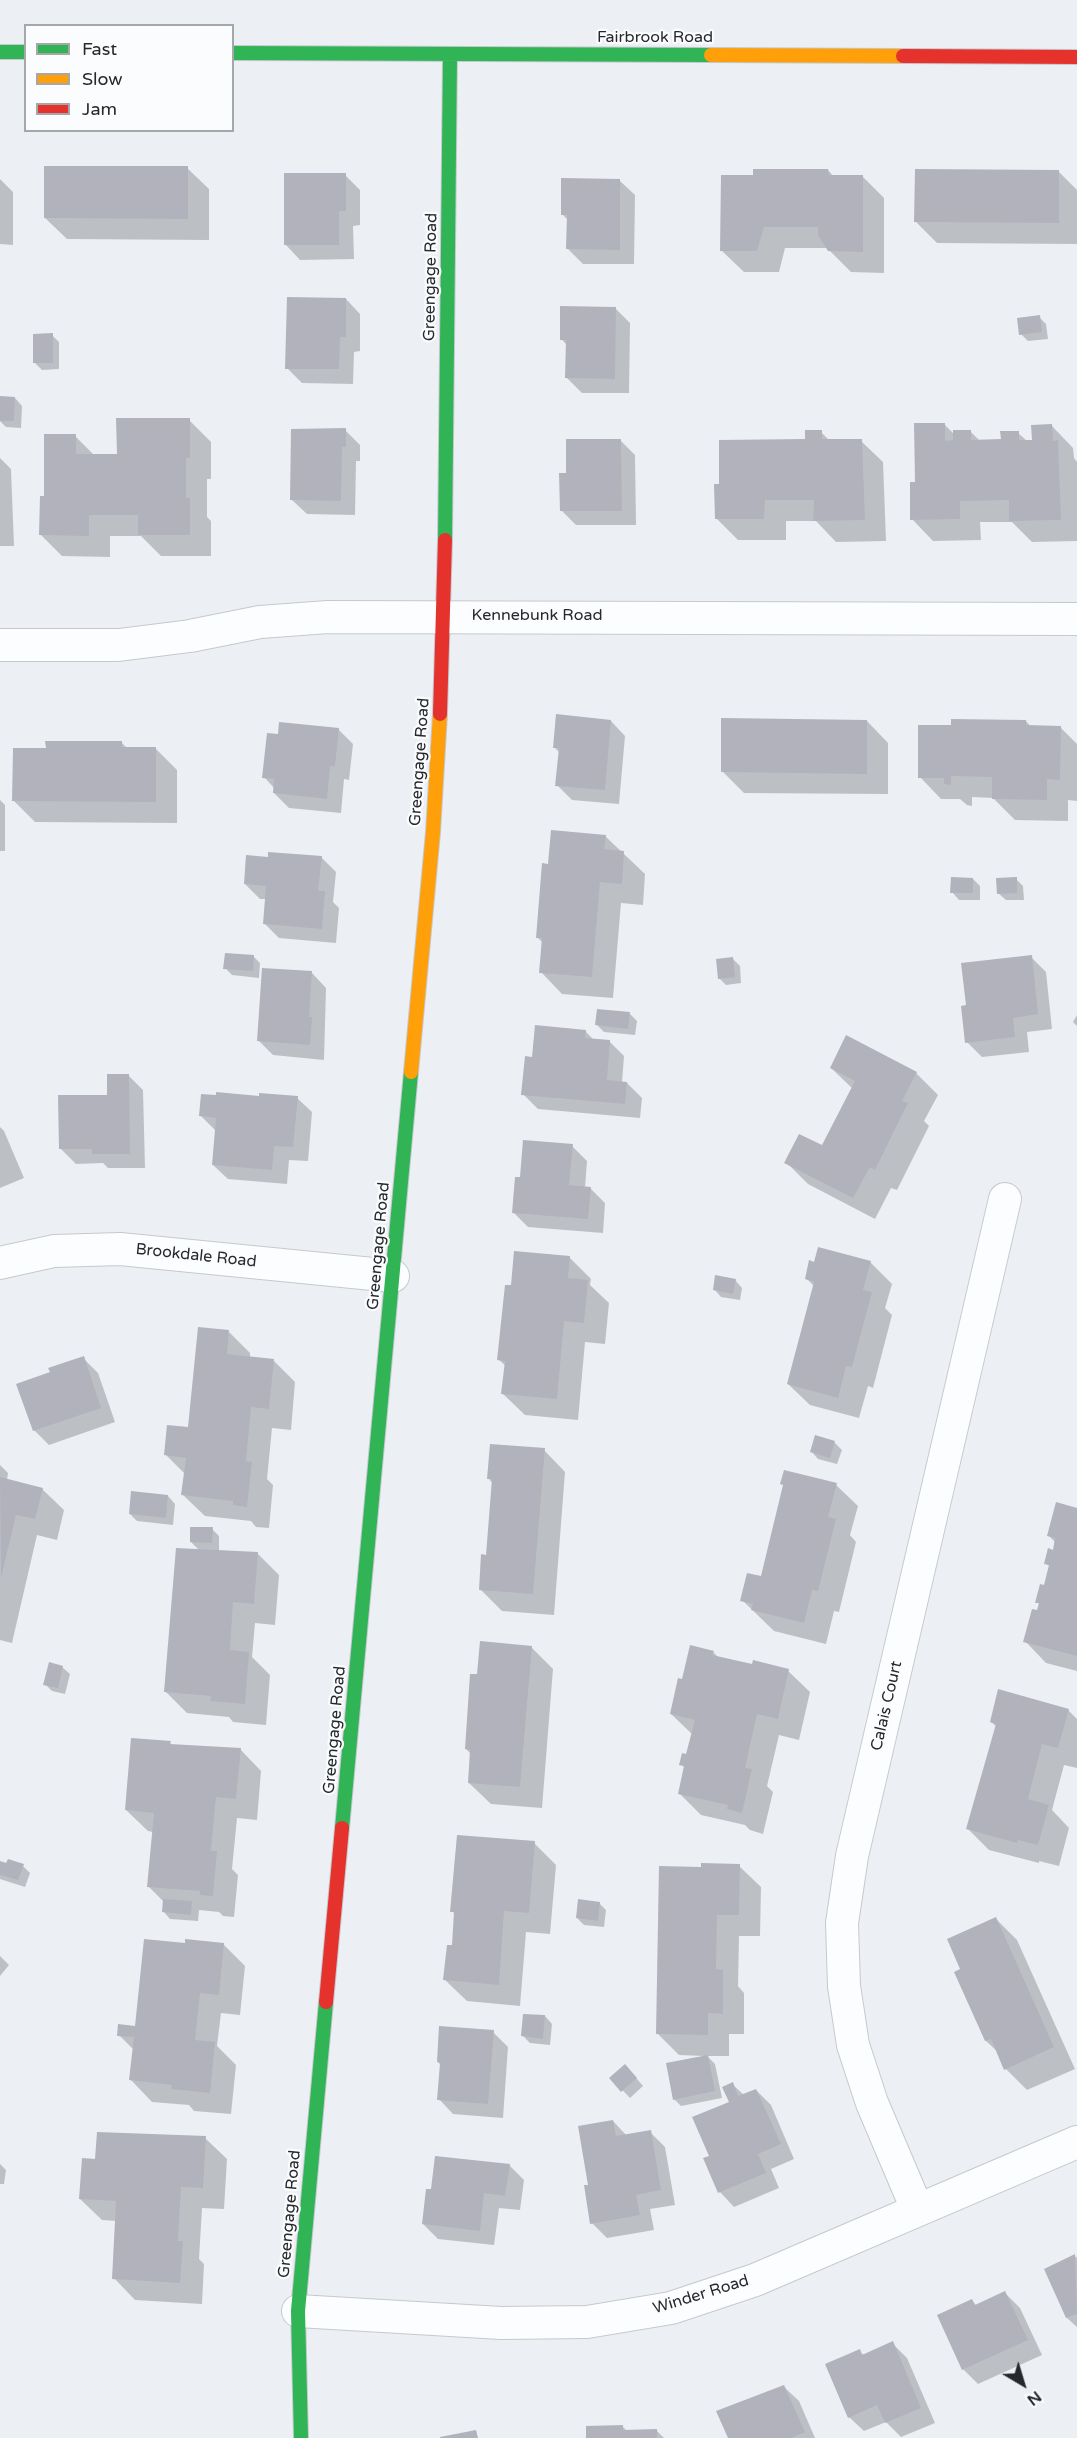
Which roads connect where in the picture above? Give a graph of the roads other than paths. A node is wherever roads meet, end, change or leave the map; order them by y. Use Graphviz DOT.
graph roads {
  1 [pos="0,52"];
  2 [pos="24,52"];
  3 [pos="234,53"];
  4 [pos="450,54"];
  5 [pos="1077,57"];
  6 [pos="444,616"];
  7 [pos="1077,619"];
  8 [pos="0,645"];
  9 [pos="1005,1200"];
  10 [pos="0,1263"];
  11 [pos="393,1276"];
  12 [pos="1077,2142"];
  13 [pos="917,2209"];
  14 [pos="298,2311"];
  15 [pos="301,2438"];
  1 -- 2 [label="street"];
  3 -- 4 [label="street, Fairbrook Road"];
  4 -- 5 [label="street, Fairbrook Road"];
  4 -- 6 [label="street, Greengage Road"];
  6 -- 7 [label="street, Kennebunk Road"];
  6 -- 8 [label="street, Kennebunk Road"];
  6 -- 11 [label="street, Greengage Road"];
  9 -- 13 [label="street, Calais Court"];
  10 -- 11 [label="street, Brookdale Road"];
  11 -- 14 [label="street, Greengage Road"];
  12 -- 13 [label="street, Winder Road"];
  13 -- 14 [label="street, Winder Road"];
  14 -- 15 [label="street, Greengage Road"];
}
